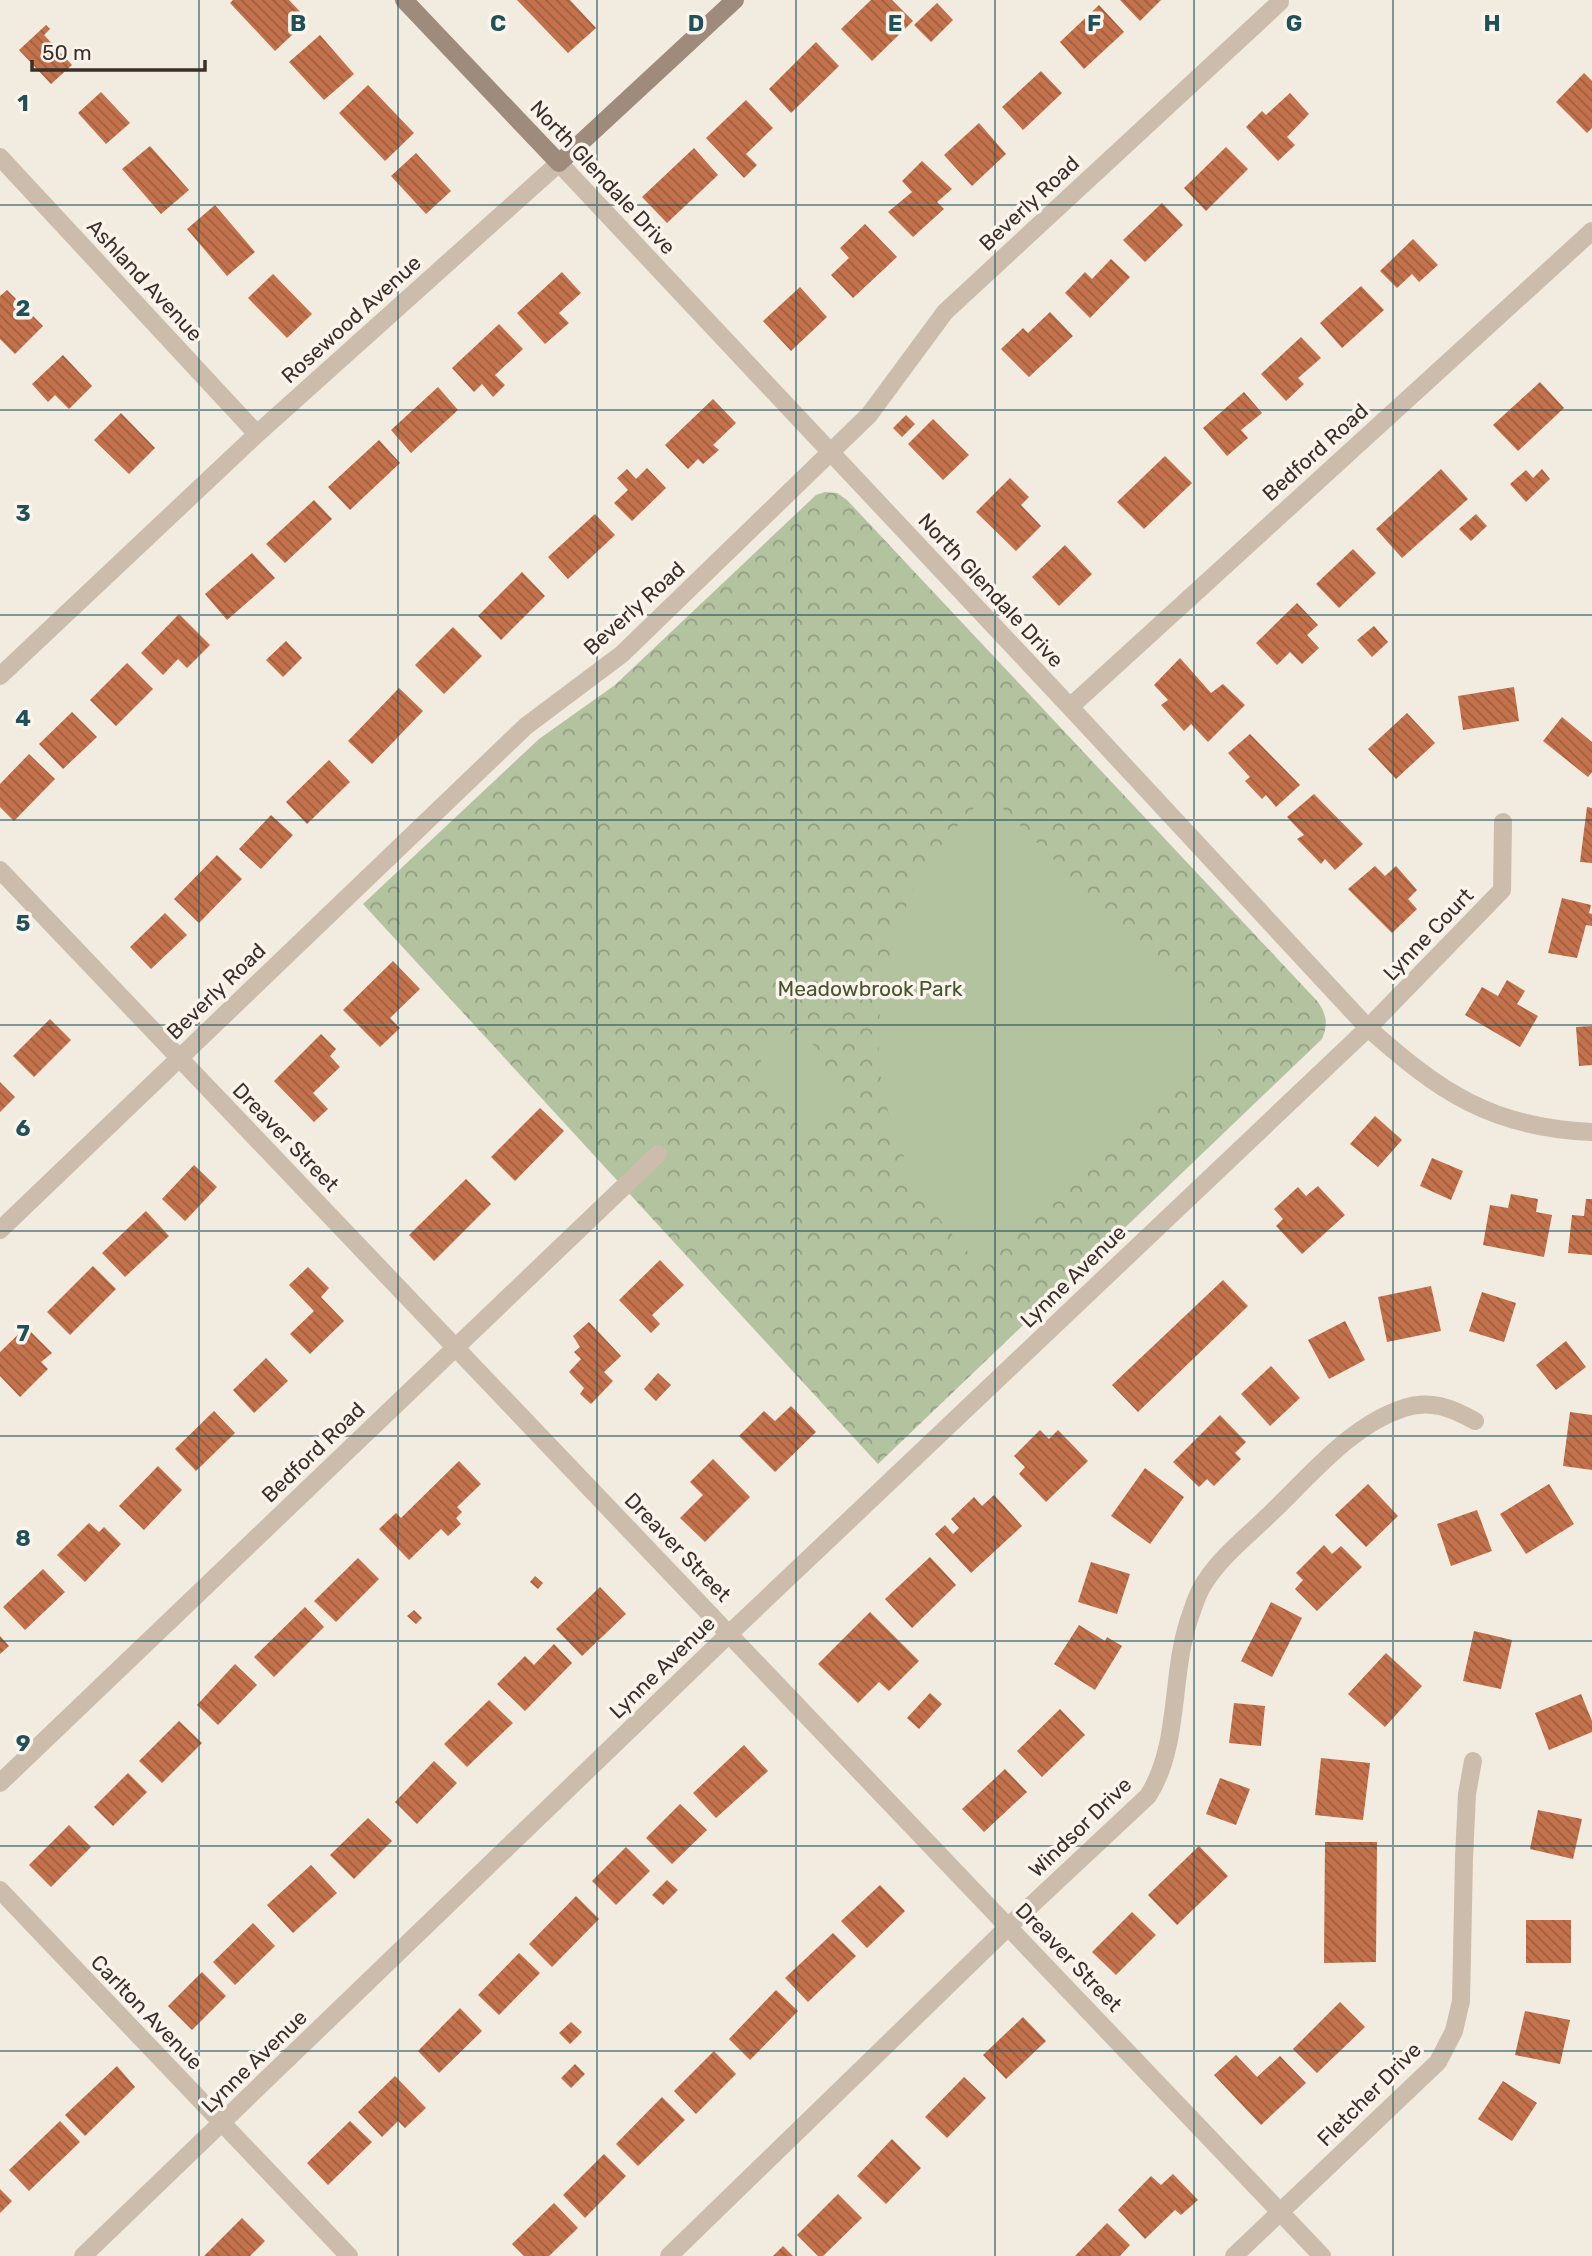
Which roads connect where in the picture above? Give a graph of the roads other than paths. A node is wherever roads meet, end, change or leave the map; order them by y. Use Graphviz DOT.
graph roads {
  1 [pos="404,0"];
  2 [pos="736,0"];
  3 [pos="1280,2"];
  4 [pos="0,157"];
  5 [pos="559,163"];
  6 [pos="1592,231"];
  7 [pos="257,434"];
  8 [pos="830,452"];
  9 [pos="0,676"];
  10 [pos="1070,706"];
  11 [pos="1503,822"];
  12 [pos="0,870"];
  13 [pos="1368,1028"];
  14 [pos="180,1058"];
  15 [pos="1592,1132"];
  16 [pos="658,1154"];
  17 [pos="0,1230"];
  18 [pos="456,1347"];
  19 [pos="1475,1421"];
  20 [pos="729,1634"];
  21 [pos="1474,1761"];
  22 [pos="0,1783"];
  23 [pos="0,1890"];
  24 [pos="1009,1927"];
  25 [pos="222,2123"];
  26 [pos="1281,2212"];
  27 [pos="83,2256"];
  28 [pos="349,2256"];
  29 [pos="669,2256"];
  30 [pos="1234,2256"];
  31 [pos="1322,2256"];
  1 -- 5 [label="street, North Glendale Drive"];
  2 -- 5 [label="street, Rosewood Avenue"];
  3 -- 8 [label="street, Beverly Road"];
  4 -- 7 [label="street, Ashland Avenue"];
  5 -- 7 [label="street, Rosewood Avenue"];
  5 -- 8 [label="street, North Glendale Drive"];
  6 -- 10 [label="street, Bedford Road"];
  7 -- 9 [label="street, Rosewood Avenue"];
  8 -- 10 [label="street, North Glendale Drive"];
  8 -- 14 [label="street, Beverly Road"];
  10 -- 13 [label="street, North Glendale Drive"];
  11 -- 13 [label="street, Lynne Court"];
  12 -- 14 [label="street, Dreaver Street"];
  13 -- 15 [label="street, North Glendale Drive"];
  13 -- 20 [label="street, Lynne Avenue"];
  14 -- 17 [label="street, Beverly Road"];
  14 -- 18 [label="street, Dreaver Street"];
  16 -- 18 [label="street, Bedford Road"];
  18 -- 20 [label="street, Dreaver Street"];
  18 -- 22 [label="street, Bedford Road"];
  19 -- 24 [label="street, Windsor Drive"];
  20 -- 24 [label="street, Dreaver Street"];
  20 -- 25 [label="street, Lynne Avenue"];
  21 -- 26 [label="street, Fletcher Drive"];
  23 -- 25 [label="street, Carlton Avenue"];
  24 -- 26 [label="street, Dreaver Street"];
  24 -- 29 [label="street, Windsor Drive"];
  25 -- 27 [label="street, Lynne Avenue"];
  25 -- 28 [label="street, Carlton Avenue"];
  26 -- 30 [label="street, Fletcher Drive"];
  26 -- 31 [label="street, Dreaver Street"];
}
